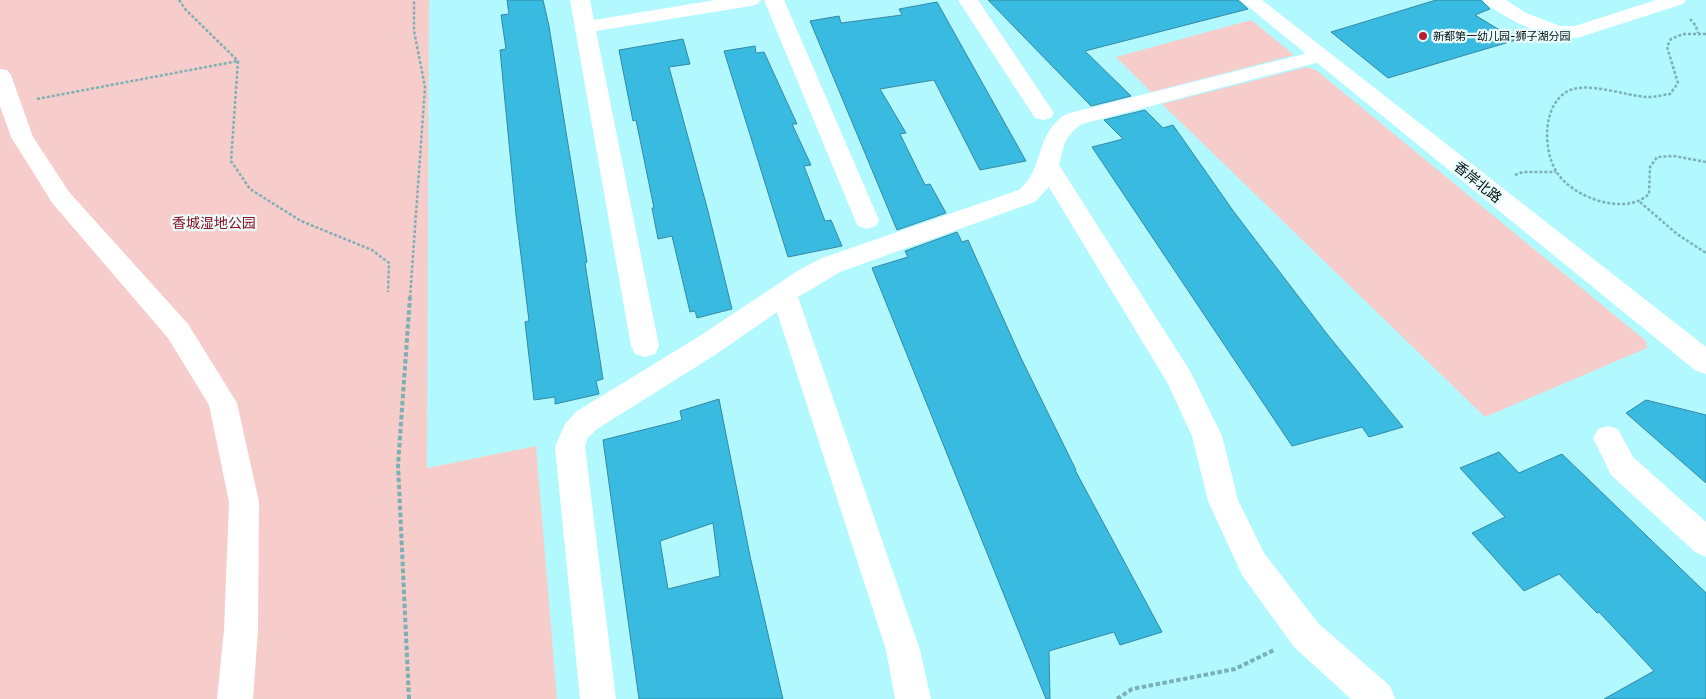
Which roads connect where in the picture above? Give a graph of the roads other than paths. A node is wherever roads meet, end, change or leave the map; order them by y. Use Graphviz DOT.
graph roads {
  1 [pos="580,0"];
  2 [pos="751,0"];
  3 [pos="774,0"];
  4 [pos="968,0"];
  5 [pos="1250,0"];
  6 [pos="1493,0"];
  7 [pos="1676,0"];
  8 [pos="585,27"];
  9 [pos="1320,56"];
  10 [pos="0,75"];
  11 [pos="1043,113"];
  12 [pos="1048,166"];
  13 [pos="867,220"];
  14 [pos="784,294"];
  15 [pos="645,346"];
  16 [pos="1706,363"];
  17 [pos="1608,438"];
  18 [pos="1706,542"];
  19 [pos="235,699"];
  20 [pos="598,699"];
  21 [pos="913,699"];
  22 [pos="1378,699"];
  1 -- 8 [label="street"];
  2 -- 8 [label="street"];
  3 -- 13 [label="street"];
  4 -- 11 [label="street"];
  5 -- 9 [label="street, 香岸北路"];
  6 -- 7 [label="street"];
  8 -- 15 [label="street"];
  9 -- 12 [label="street"];
  9 -- 16 [label="street, 香岸北路"];
  10 -- 19 [label="street"];
  12 -- 14 [label="street"];
  12 -- 22 [label="street"];
  14 -- 20 [label="street"];
  14 -- 21 [label="street"];
  17 -- 18 [label="street"];
}
